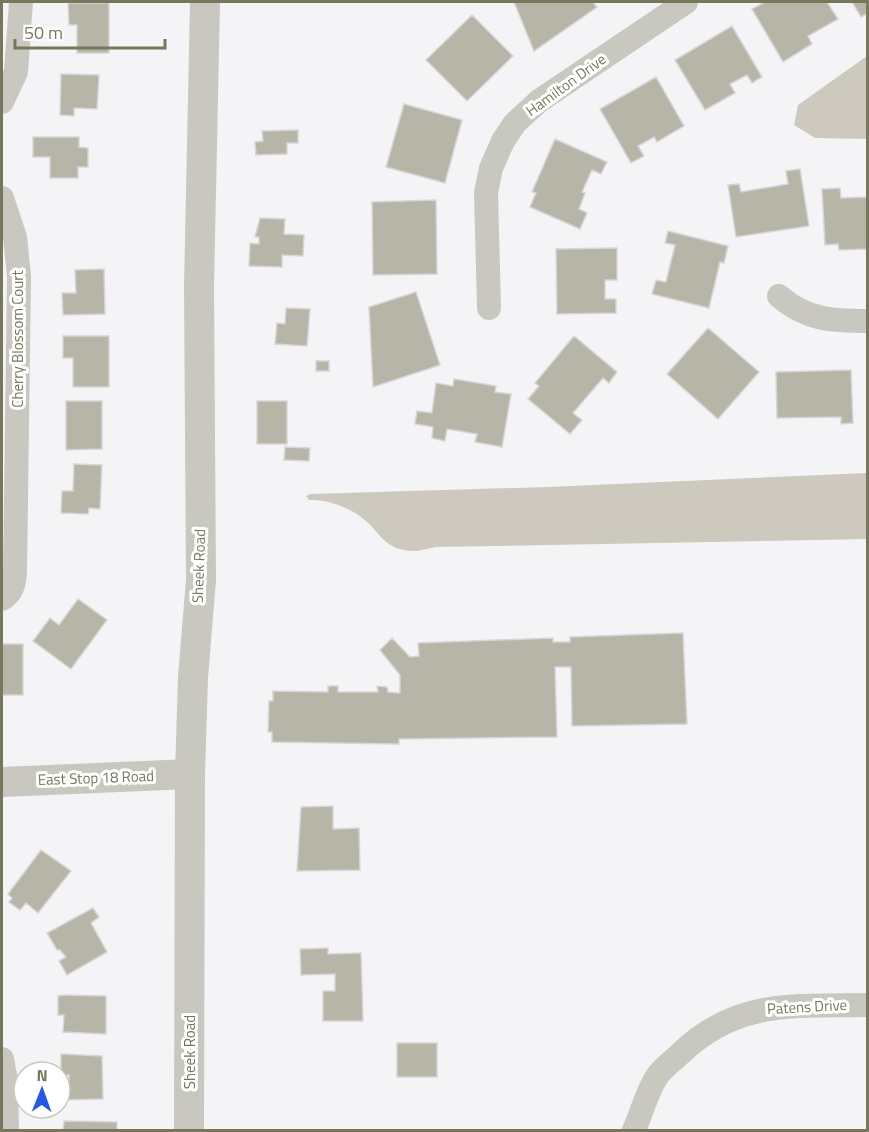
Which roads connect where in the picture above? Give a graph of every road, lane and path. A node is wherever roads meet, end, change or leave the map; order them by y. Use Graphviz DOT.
graph roads {
  1 [pos="21,2"];
  2 [pos="205,2"];
  3 [pos="686,2"];
  4 [pos="2,102"];
  5 [pos="2,198"];
  6 [pos="779,296"];
  7 [pos="489,308"];
  8 [pos="867,321"];
  9 [pos="9,487"];
  10 [pos="2,599"];
  11 [pos="190,774"];
  12 [pos="2,782"];
  13 [pos="867,1005"];
  14 [pos="2,1059"];
  15 [pos="7,1131"];
  16 [pos="189,1131"];
  17 [pos="634,1131"];
  1 -- 4 [label="street"];
  2 -- 11 [label="street, Sheek Road"];
  3 -- 7 [label="street, Hamilton Drive"];
  5 -- 9 [label="street, Cherry Blossom Court"];
  6 -- 8 [label="street"];
  9 -- 10 [label="street, Cherry Blossom Court"];
  11 -- 12 [label="street, East Stop 18 Road"];
  11 -- 16 [label="street, Sheek Road"];
  13 -- 17 [label="street, Patens Drive"];
  14 -- 15 [label="street"];
}
